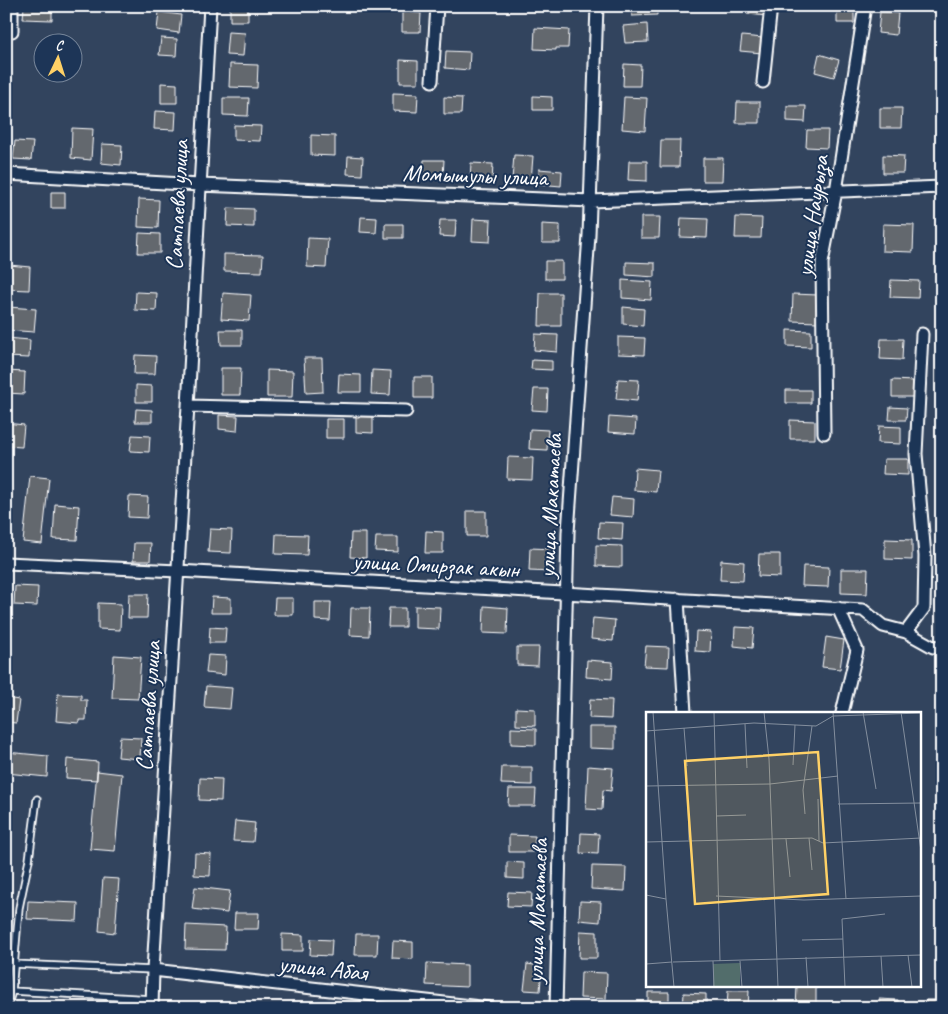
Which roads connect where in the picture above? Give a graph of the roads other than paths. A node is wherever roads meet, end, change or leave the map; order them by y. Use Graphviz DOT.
graph roads {
  1 [pos="12,6"];
  2 [pos="210,6"];
  3 [pos="437,6"];
  4 [pos="597,6"];
  5 [pos="771,6"];
  6 [pos="865,6"];
  7 [pos="12,31"];
  8 [pos="432,81"];
  9 [pos="763,82"];
  10 [pos="6,174"];
  11 [pos="200,185"];
  12 [pos="942,187"];
  13 [pos="836,191"];
  14 [pos="591,201"];
  15 [pos="922,334"];
  16 [pos="188,406"];
  17 [pos="406,411"];
  18 [pos="824,433"];
  19 [pos="6,563"];
  20 [pos="178,571"];
  21 [pos="567,593"];
  22 [pos="678,600"];
  23 [pos="838,608"];
  24 [pos="906,632"];
  25 [pos="942,646"];
  26 [pos="685,712"];
  27 [pos="842,712"];
  28 [pos="37,799"];
  29 [pos="13,964"];
  30 [pos="153,970"];
  31 [pos="12,991"];
  32 [pos="152,1003"];
  33 [pos="6,1008"];
  34 [pos="489,1008"];
  35 [pos="556,1008"];
  1 -- 7 [label="street"];
  2 -- 11 [label="street, Сатпаева улица"];
  3 -- 8 [label="street"];
  4 -- 14 [label="street, улица Макатаева"];
  5 -- 9 [label="street"];
  6 -- 13 [label="street, улица Наурыза"];
  10 -- 11 [label="street, Момышулы улица"];
  11 -- 14 [label="street, Момышулы улица"];
  11 -- 16 [label="street, Сатпаева улица"];
  12 -- 13 [label="street, Момышулы улица"];
  13 -- 14 [label="street, Момышулы улица"];
  13 -- 18 [label="street, улица Наурыза"];
  14 -- 21 [label="street, улица Макатаева"];
  15 -- 24 [label="street"];
  16 -- 17 [label="street"];
  16 -- 20 [label="street, Сатпаева улица"];
  19 -- 20 [label="street, улица Омирзак акын"];
  20 -- 21 [label="street, улица Омирзак акын"];
  20 -- 30 [label="street, Сатпаева улица"];
  21 -- 22 [label="street, улица Омирзак акын"];
  21 -- 35 [label="street, улица Макатаева"];
  22 -- 23 [label="street, улица Омирзак акын"];
  22 -- 26 [label="street"];
  23 -- 24 [label="street, улица Омирзак акын"];
  23 -- 27 [label="street"];
  24 -- 25 [label="street, улица Омирзак акын"];
  28 -- 29 [label="lane"];
  29 -- 30 [label="lane"];
  29 -- 31 [label="lane"];
  30 -- 32 [label="street, Сатпаева улица"];
  30 -- 34 [label="street, улица Абая"];
  31 -- 32 [label="lane"];
  31 -- 33 [label="lane"];
}
